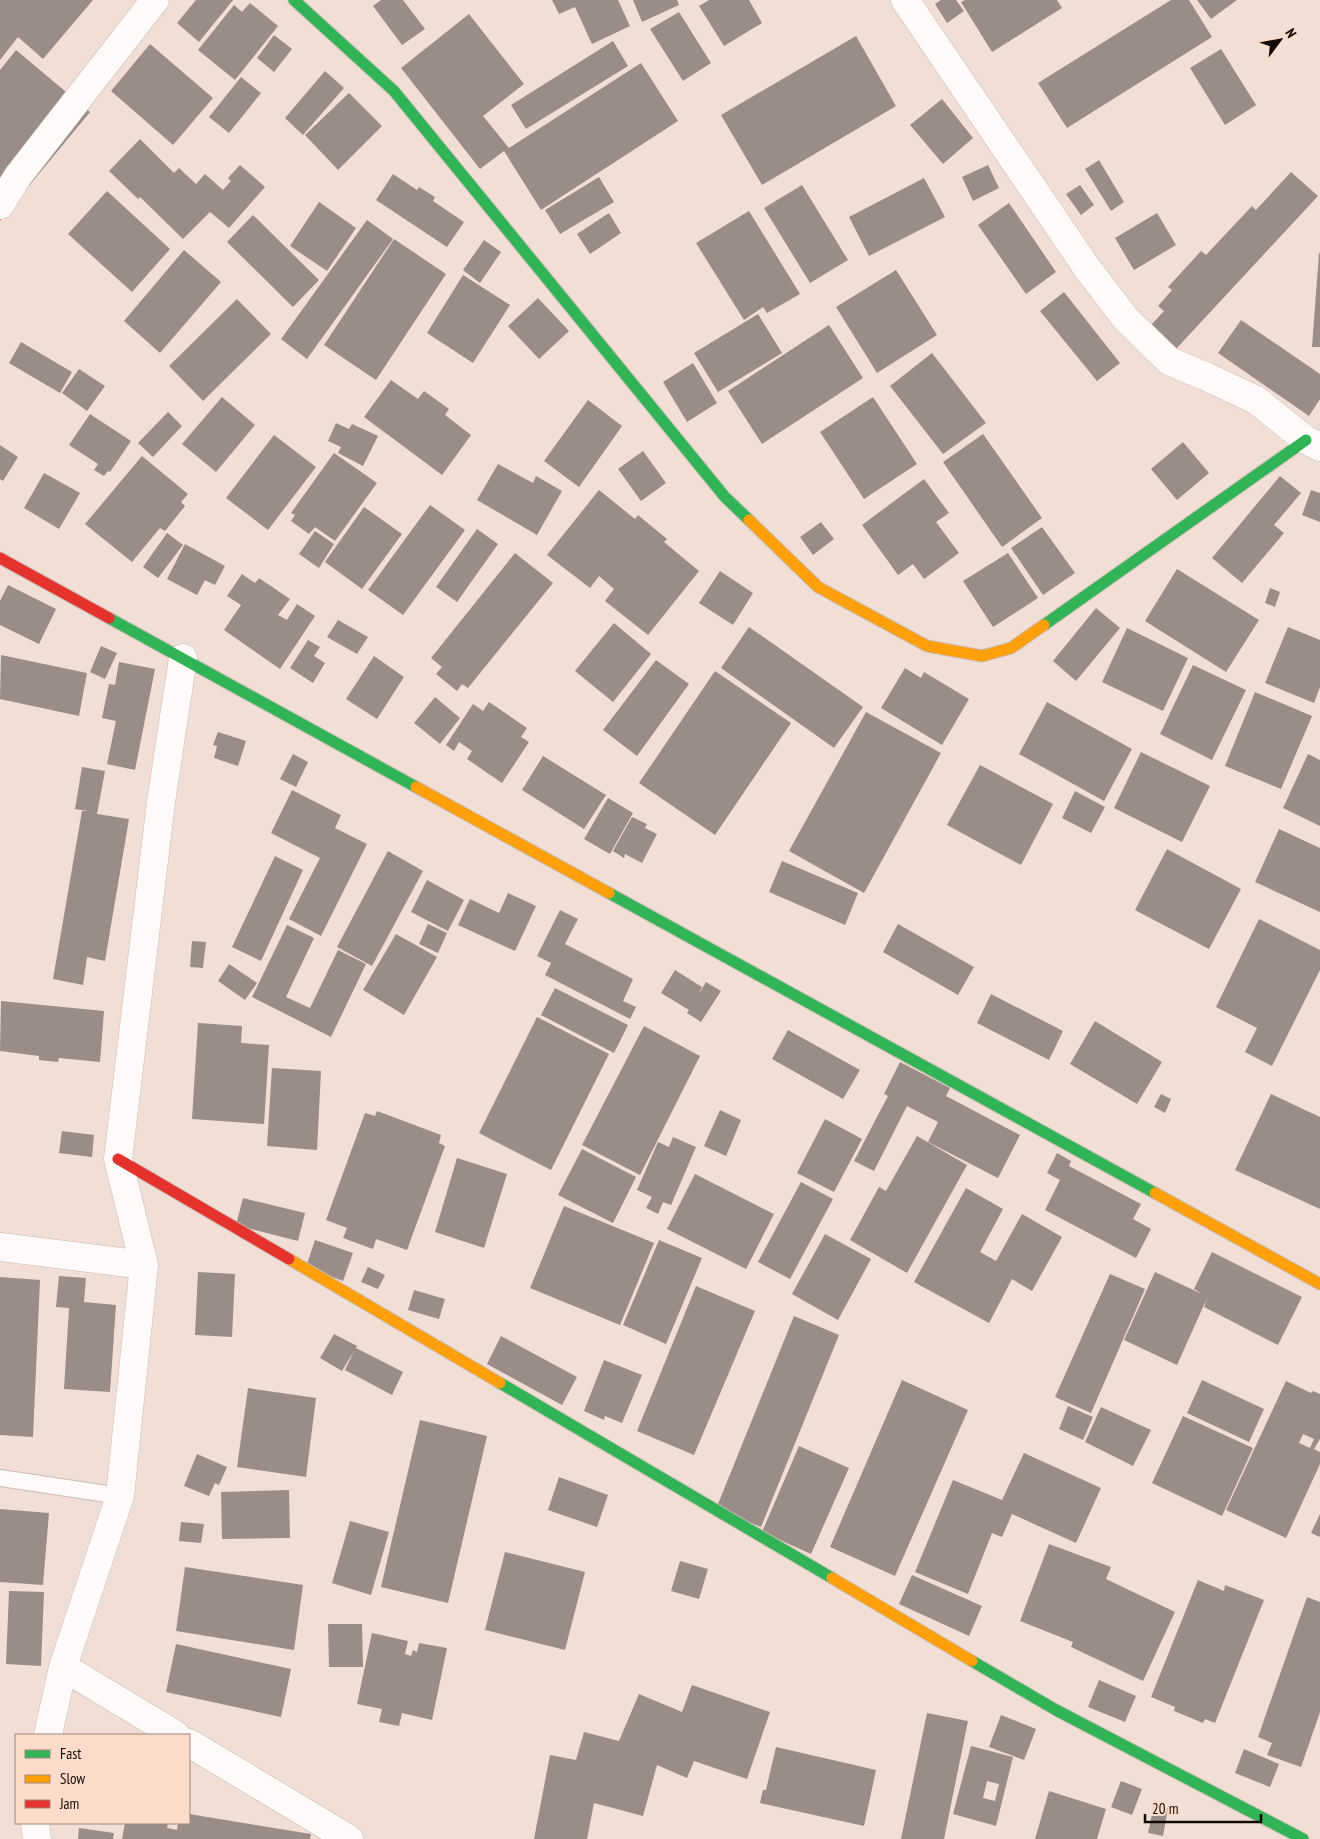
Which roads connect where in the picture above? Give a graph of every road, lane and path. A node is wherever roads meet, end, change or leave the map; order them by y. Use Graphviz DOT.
graph roads {
  1 [pos="155,0"];
  2 [pos="294,0"];
  3 [pos="905,0"];
  4 [pos="0,205"];
  5 [pos="1313,444"];
  6 [pos="0,558"];
  7 [pos="183,658"];
  8 [pos="118,1159"];
  9 [pos="0,1246"];
  10 [pos="144,1265"];
  11 [pos="1320,1284"];
  12 [pos="0,1478"];
  13 [pos="120,1496"];
  14 [pos="62,1667"];
  15 [pos="48,1734"];
  16 [pos="174,1734"];
  17 [pos="190,1744"];
  18 [pos="35,1824"];
  19 [pos="37,1839"];
  20 [pos="349,1839"];
  21 [pos="1303,1839"];
  1 -- 4 [label="street"];
  2 -- 5 [label="street"];
  3 -- 5 [label="street"];
  6 -- 7 [label="street"];
  7 -- 8 [label="street"];
  7 -- 11 [label="street"];
  8 -- 10 [label="street"];
  8 -- 21 [label="street"];
  9 -- 10 [label="street"];
  10 -- 13 [label="street"];
  12 -- 13 [label="lane"];
  13 -- 14 [label="street"];
  14 -- 15 [label="street"];
  14 -- 16 [label="street"];
  17 -- 20 [label="street"];
  18 -- 19 [label="street"];
}
